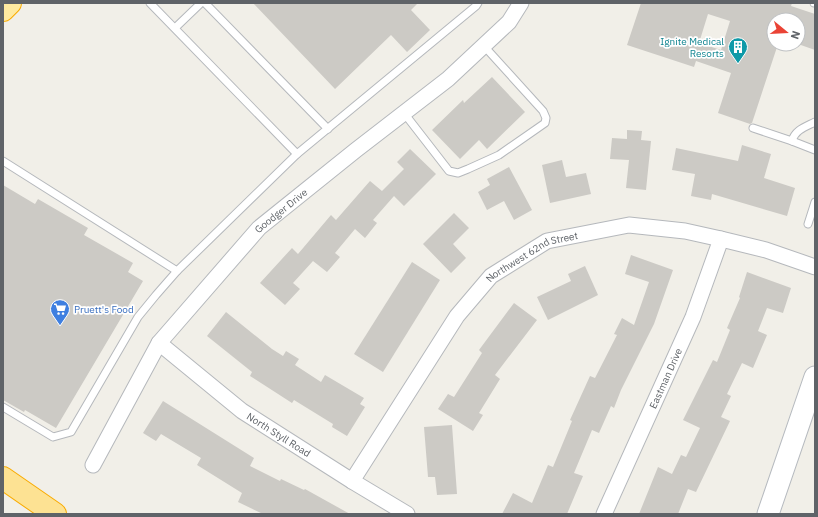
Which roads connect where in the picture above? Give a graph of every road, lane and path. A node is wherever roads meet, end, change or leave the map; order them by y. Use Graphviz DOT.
graph roads {
  1 [pos="10,3"];
  2 [pos="150,3"];
  3 [pos="201,3"];
  4 [pos="205,3"];
  5 [pos="478,3"];
  6 [pos="521,3"];
  7 [pos="3,10"];
  8 [pos="175,28"];
  9 [pos="484,46"];
  10 [pos="404,113"];
  11 [pos="815,122"];
  12 [pos="753,128"];
  13 [pos="328,129"];
  14 [pos="792,141"];
  15 [pos="815,150"];
  16 [pos="297,154"];
  17 [pos="3,161"];
  18 [pos="815,202"];
  19 [pos="808,224"];
  20 [pos="721,239"];
  21 [pos="815,267"];
  22 [pos="177,270"];
  23 [pos="159,343"];
  24 [pos="815,377"];
  25 [pos="3,407"];
  26 [pos="94,465"];
  27 [pos="3,478"];
  28 [pos="352,482"];
  29 [pos="55,514"];
  30 [pos="407,514"];
  31 [pos="604,514"];
  32 [pos="768,514"];
  1 -- 7 [label="highway"];
  2 -- 8 [label="lane"];
  3 -- 8 [label="lane"];
  4 -- 13 [label="lane"];
  5 -- 13 [label="lane"];
  6 -- 9 [label="street, Goodger Drive"];
  8 -- 16 [label="lane"];
  9 -- 10 [label="street, Goodger Drive"];
  9 -- 10 [label="lane"];
  10 -- 23 [label="street, Goodger Drive"];
  11 -- 14 [label="lane"];
  12 -- 14 [label="lane"];
  13 -- 16 [label="lane"];
  14 -- 15 [label="lane"];
  16 -- 22 [label="lane"];
  17 -- 22 [label="lane"];
  18 -- 19 [label="lane"];
  20 -- 21 [label="street, Northwest 62nd Street"];
  20 -- 28 [label="street, Northwest 62nd Street"];
  20 -- 31 [label="street, Eastman Drive"];
  22 -- 25 [label="lane"];
  23 -- 26 [label="street, Goodger Drive"];
  23 -- 28 [label="street, North Styll Road"];
  24 -- 32 [label="main road"];
  27 -- 29 [label="highway"];
  28 -- 30 [label="street, North Styll Road"];
}
